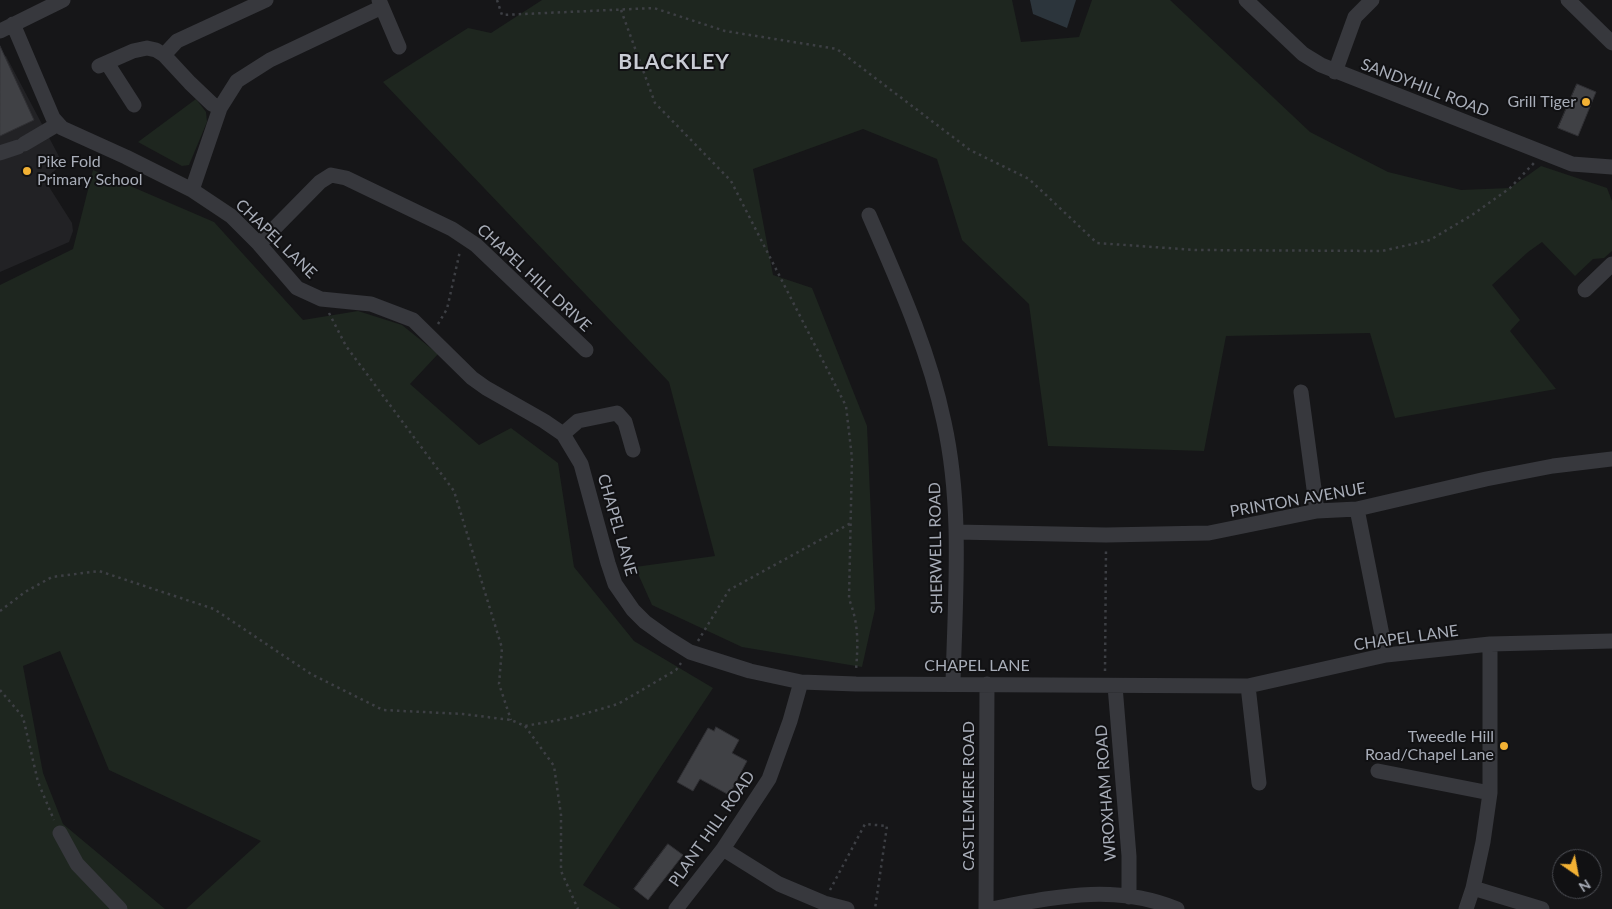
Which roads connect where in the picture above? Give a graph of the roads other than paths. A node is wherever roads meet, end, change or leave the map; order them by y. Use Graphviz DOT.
graph roads {
  1 [pos="63,0"];
  2 [pos="266,0"];
  3 [pos="1246,0"];
  4 [pos="1372,0"];
  5 [pos="1568,0"];
  6 [pos="381,3"];
  7 [pos="6,28"];
  8 [pos="1612,43"];
  9 [pos="399,47"];
  10 [pos="164,55"];
  11 [pos="1335,72"];
  12 [pos="134,105"];
  13 [pos="220,108"];
  14 [pos="58,124"];
  15 [pos="0,154"];
  16 [pos="1612,167"];
  17 [pos="192,190"];
  18 [pos="869,215"];
  19 [pos="259,244"];
  20 [pos="1612,264"];
  21 [pos="1585,290"];
  22 [pos="586,350"];
  23 [pos="1301,392"];
  24 [pos="563,434"];
  25 [pos="634,450"];
  26 [pos="1612,459"];
  27 [pos="1358,509"];
  28 [pos="1317,511"];
  29 [pos="956,532"];
  30 [pos="1612,640"];
  31 [pos="1490,644"];
  32 [pos="1386,655"];
  33 [pos="801,682"];
  34 [pos="953,684"];
  35 [pos="987,684"];
  36 [pos="1110,685"];
  37 [pos="1248,686"];
  38 [pos="1378,771"];
  39 [pos="1259,783"];
  40 [pos="1490,793"];
  41 [pos="60,833"];
  42 [pos="723,849"];
  43 [pos="1473,888"];
  44 [pos="1129,897"];
  45 [pos="120,909"];
  46 [pos="676,909"];
  47 [pos="847,909"];
  48 [pos="986,909"];
  49 [pos="991,909"];
  50 [pos="1177,909"];
  51 [pos="1466,909"];
  52 [pos="1542,909"];
  1 -- 7 [label="street"];
  2 -- 10 [label="street"];
  3 -- 11 [label="street, SANDYHILL ROAD"];
  4 -- 11 [label="street"];
  5 -- 8 [label="street"];
  6 -- 9 [label="street"];
  6 -- 13 [label="street"];
  7 -- 14 [label="street"];
  10 -- 12 [label="street"];
  10 -- 13 [label="street"];
  11 -- 16 [label="street, SANDYHILL ROAD"];
  13 -- 17 [label="street"];
  14 -- 15 [label="street"];
  14 -- 17 [label="street, CHAPEL LANE"];
  17 -- 19 [label="street, CHAPEL LANE"];
  18 -- 29 [label="street, SHERWELL ROAD"];
  19 -- 22 [label="street, CHAPEL HILL DRIVE"];
  19 -- 24 [label="street, CHAPEL LANE"];
  20 -- 21 [label="street"];
  23 -- 28 [label="street"];
  24 -- 25 [label="street"];
  24 -- 33 [label="street, CHAPEL LANE"];
  26 -- 27 [label="street, PRINTON AVENUE"];
  27 -- 28 [label="street, PRINTON AVENUE"];
  27 -- 32 [label="street"];
  28 -- 29 [label="street, PRINTON AVENUE"];
  29 -- 34 [label="street, SHERWELL ROAD"];
  30 -- 31 [label="street, CHAPEL LANE"];
  31 -- 32 [label="street, CHAPEL LANE"];
  31 -- 40 [label="street"];
  32 -- 37 [label="street, CHAPEL LANE"];
  33 -- 34 [label="street, CHAPEL LANE"];
  33 -- 42 [label="street, PLANT HILL ROAD"];
  34 -- 35 [label="street, CHAPEL LANE"];
  35 -- 36 [label="street, CHAPEL LANE"];
  35 -- 48 [label="street, CASTLEMERE ROAD"];
  36 -- 37 [label="street, CHAPEL LANE"];
  36 -- 44 [label="street, WROXHAM ROAD"];
  37 -- 39 [label="street"];
  38 -- 40 [label="street"];
  40 -- 43 [label="street"];
  41 -- 45 [label="street"];
  42 -- 46 [label="street, PLANT HILL ROAD"];
  42 -- 47 [label="street"];
  43 -- 51 [label="street"];
  43 -- 52 [label="street"];
  44 -- 49 [label="street"];
  44 -- 50 [label="street"];
}
